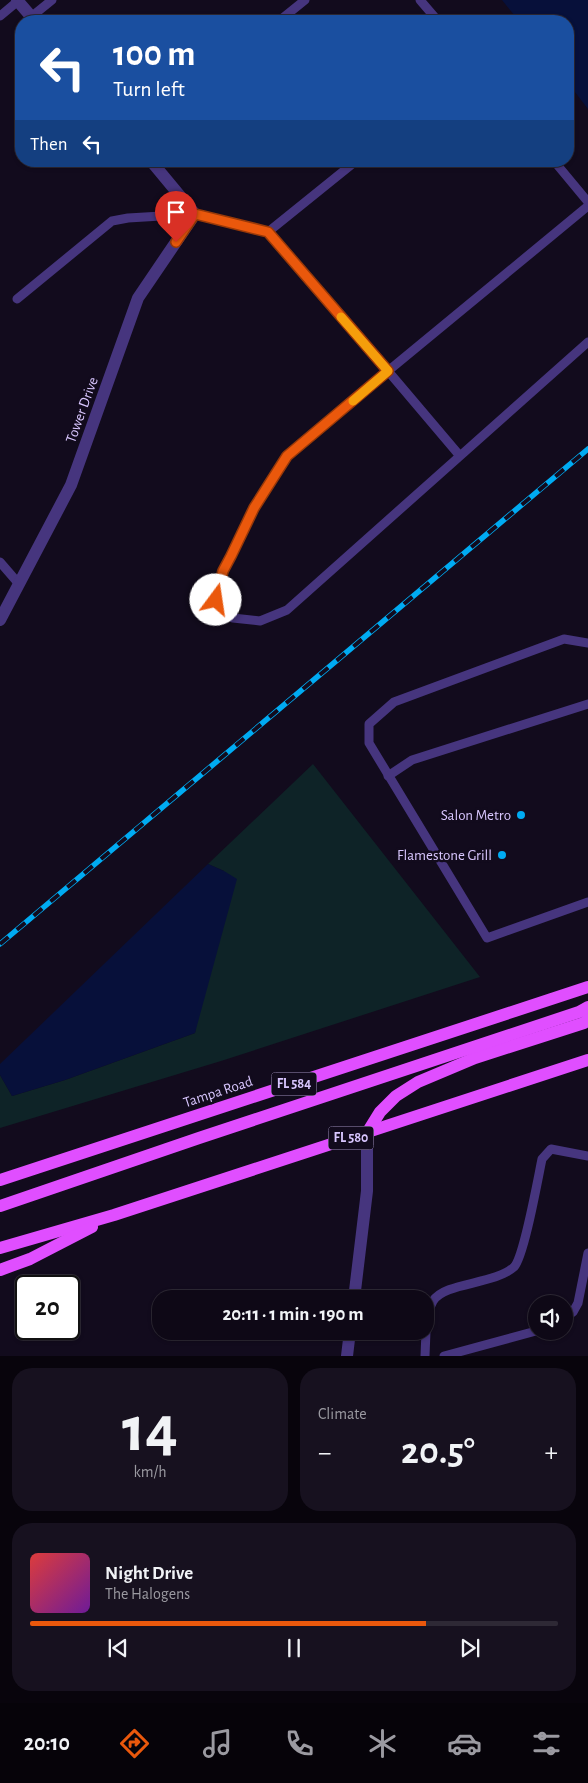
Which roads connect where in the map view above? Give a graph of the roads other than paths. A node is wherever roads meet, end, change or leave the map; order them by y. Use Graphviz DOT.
graph roads {
  1 [pos="17,0"];
  2 [pos="52,0"];
  3 [pos="305,0"];
  4 [pos="420,0"];
  5 [pos="30,15"];
  6 [pos="37,15"];
  7 [pos="286,15"];
  8 [pos="433,15"];
  9 [pos="0,16"];
  10 [pos="156,167"];
  11 [pos="349,167"];
  12 [pos="559,167"];
  13 [pos="588,202"];
  14 [pos="588,206"];
  15 [pos="195,214"];
  16 [pos="268,232"];
  17 [pos="17,299"];
  18 [pos="588,342"];
  19 [pos="388,371"];
  20 [pos="460,456"];
  21 [pos="0,562"];
  22 [pos="19,584"];
  23 [pos="0,620"];
  24 [pos="588,643"];
  25 [pos="588,704"];
  26 [pos="388,776"];
  27 [pos="588,902"];
  28 [pos="588,987"];
  29 [pos="588,1007"];
  30 [pos="588,1019"];
  31 [pos="588,1060"];
  32 [pos="367,1133"];
  33 [pos="588,1156"];
  34 [pos="0,1180"];
  35 [pos="0,1206"];
  36 [pos="114,1215"];
  37 [pos="0,1248"];
  38 [pos="588,1253"];
  39 [pos="0,1270"];
  40 [pos="355,1290"];
  41 [pos="434,1300"];
  42 [pos="573,1312"];
  43 [pos="528,1333"];
  44 [pos="349,1340"];
  45 [pos="426,1340"];
  46 [pos="347,1356"];
  47 [pos="425,1356"];
  48 [pos="444,1356"];
  1 -- 5 [label="street"];
  1 -- 9 [label="lane"];
  2 -- 6 [label="lane"];
  3 -- 7 [label="lane"];
  4 -- 8 [label="lane"];
  10 -- 15 [label="street"];
  11 -- 16 [label="lane"];
  12 -- 13 [label="lane"];
  14 -- 19 [label="lane"];
  15 -- 16 [label="lane"];
  15 -- 17 [label="lane"];
  15 -- 22 [label="street, Tower Drive"];
  16 -- 19 [label="lane"];
  18 -- 20 [label="lane"];
  19 -- 20 [label="lane"];
  19 -- 20 [label="lane"];
  21 -- 22 [label="lane"];
  22 -- 23 [label="street, Tower Drive"];
  24 -- 26 [label="lane"];
  25 -- 26 [label="lane"];
  26 -- 27 [label="lane"];
  28 -- 34 [label="main road, Tampa Road / FL 584"];
  29 -- 35 [label="main road"];
  30 -- 32 [label="main road"];
  31 -- 32 [label="main road, FL 580"];
  32 -- 36 [label="main road, FL 580"];
  32 -- 40 [label="street"];
  33 -- 41 [label="lane"];
  36 -- 37 [label="main road"];
  36 -- 39 [label="main road, FL 580"];
  38 -- 42 [label="lane"];
  43 -- 48 [label="lane"];
  44 -- 46 [label="street"];
  45 -- 47 [label="lane"];
}
